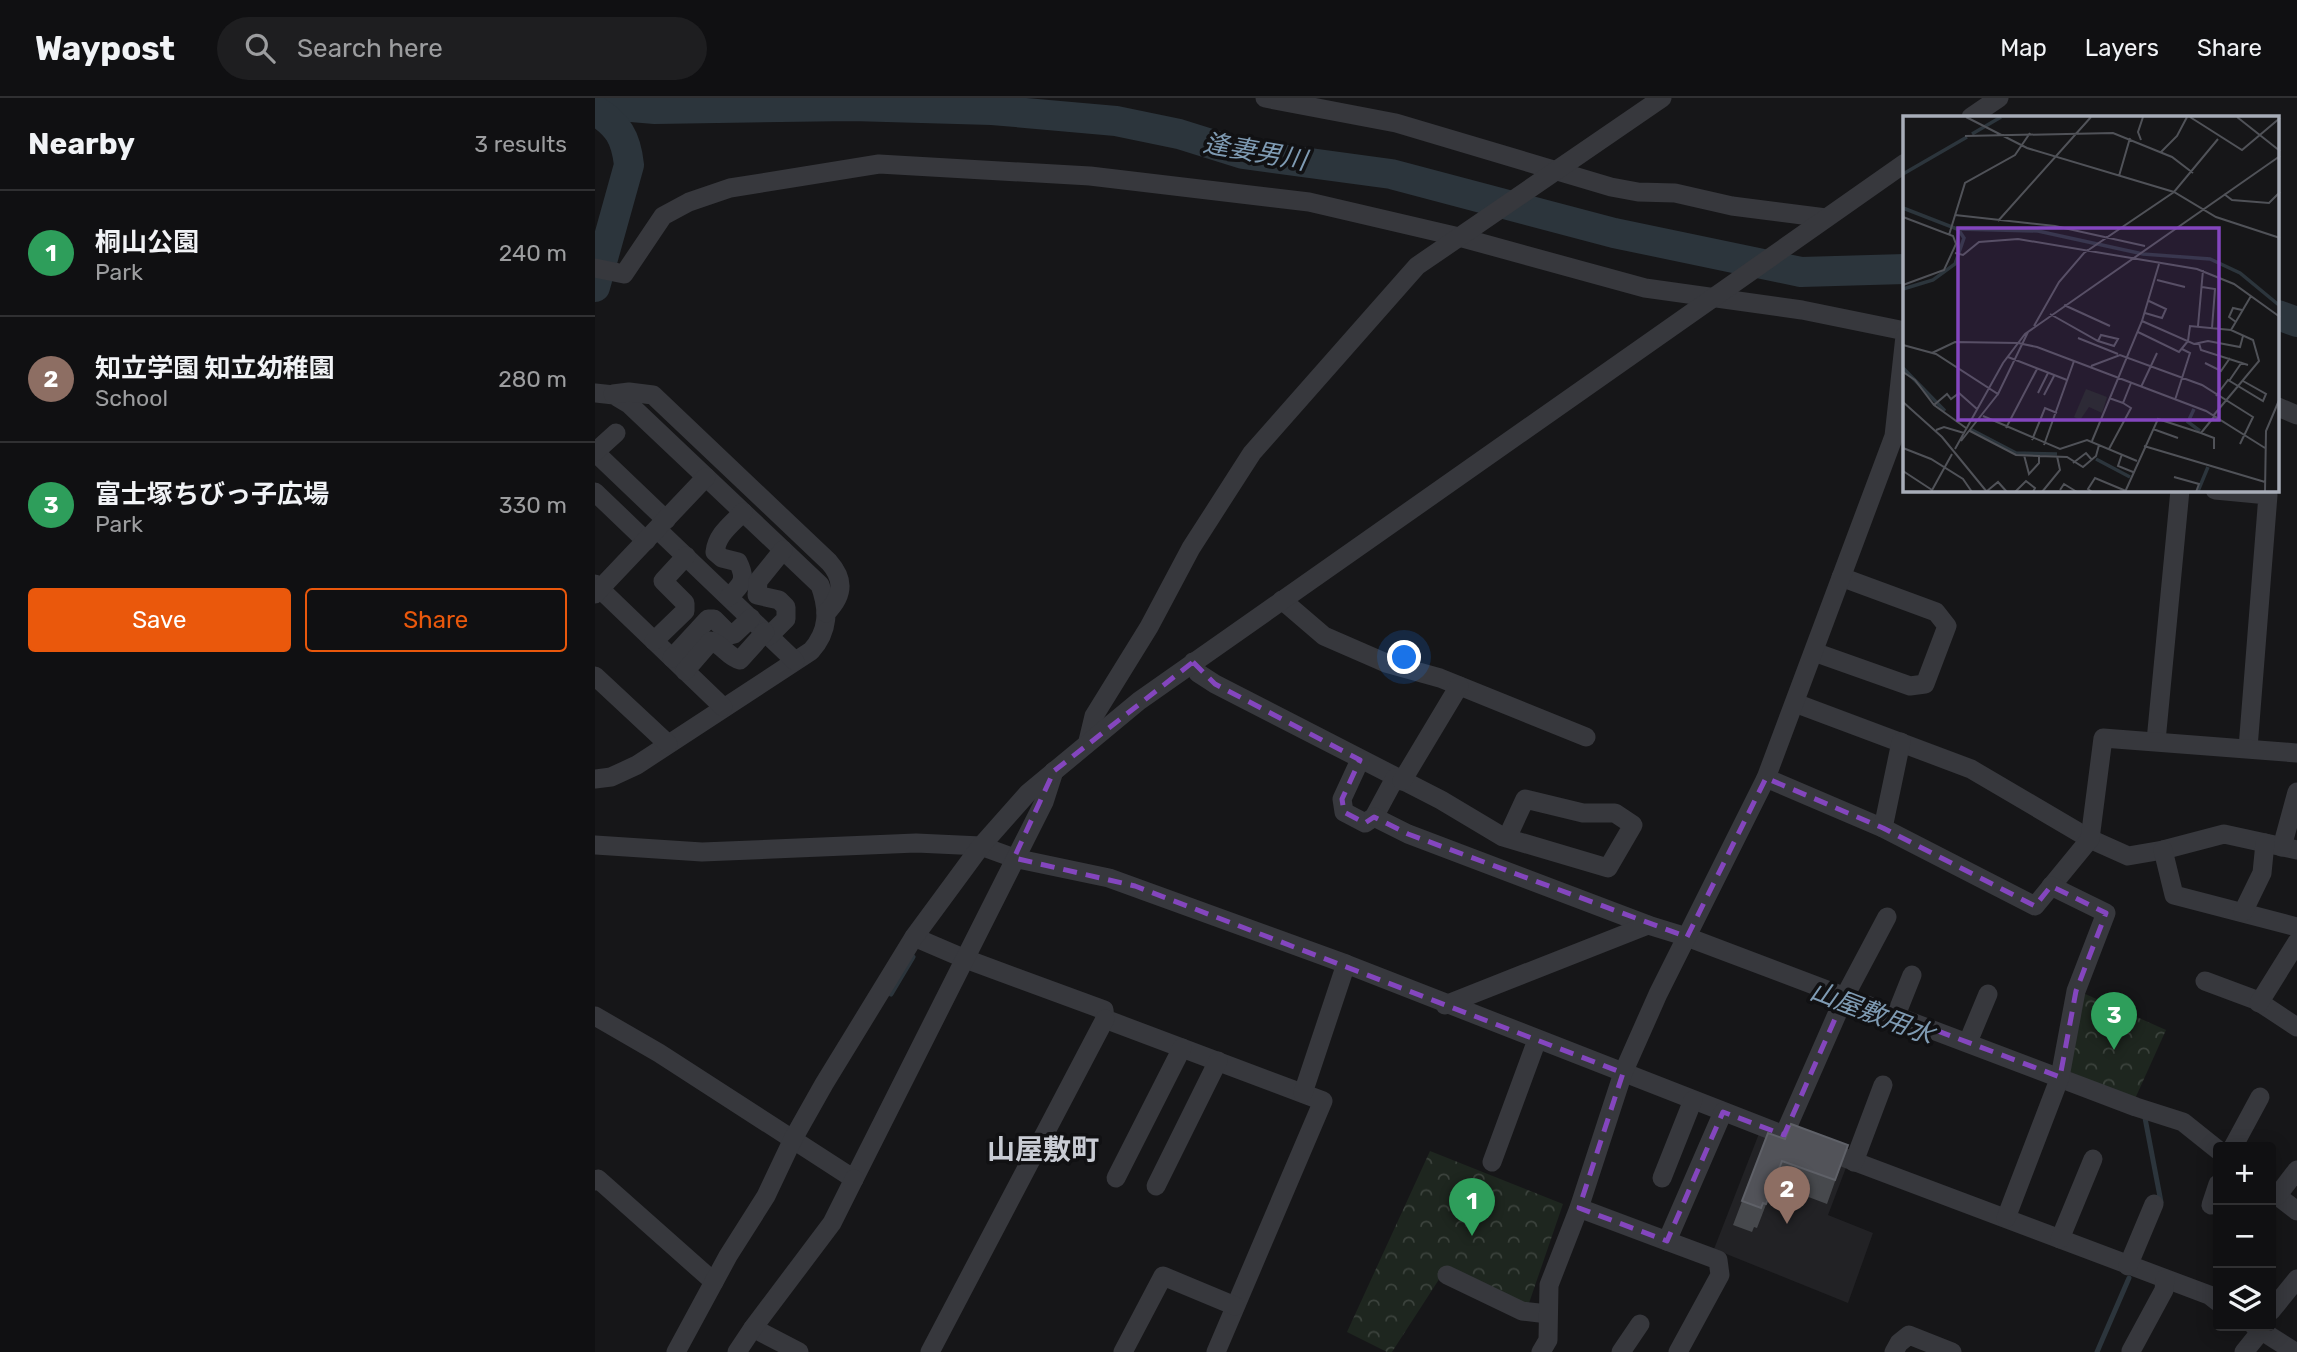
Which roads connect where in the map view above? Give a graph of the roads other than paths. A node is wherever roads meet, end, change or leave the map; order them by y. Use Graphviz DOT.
graph roads {
  1 [pos="1265,98"];
  2 [pos="1662,98"];
  3 [pos="1999,98"];
  4 [pos="1972,116"];
  5 [pos="1903,164"];
  6 [pos="1548,175"];
  7 [pos="1821,222"];
  8 [pos="1462,234"];
  9 [pos="595,268"];
  10 [pos="1718,295"];
  11 [pos="1903,334"];
  12 [pos="1903,369"];
  13 [pos="602,394"];
  14 [pos="2280,408"];
  15 [pos="2297,415"];
  16 [pos="615,433"];
  17 [pos="1899,440"];
  18 [pos="595,452"];
  19 [pos="706,477"];
  20 [pos="595,492"];
  21 [pos="2181,492"];
  22 [pos="2236,492"];
  23 [pos="743,512"];
  24 [pos="656,530"];
  25 [pos="783,550"];
  26 [pos="686,556"];
  27 [pos="1841,577"];
  28 [pos="597,589"];
  29 [pos="729,597"];
  30 [pos="1282,600"];
  31 [pos="826,613"];
  32 [pos="751,618"];
  33 [pos="767,634"];
  34 [pos="654,641"];
  35 [pos="1814,652"];
  36 [pos="795,661"];
  37 [pos="1193,662"];
  38 [pos="679,664"];
  39 [pos="595,676"];
  40 [pos="1459,686"];
  41 [pos="1795,703"];
  42 [pos="723,707"];
  43 [pos="1586,737"];
  44 [pos="1088,741"];
  45 [pos="2156,741"];
  46 [pos="1901,742"];
  47 [pos="668,744"];
  48 [pos="2248,748"];
  49 [pos="2297,753"];
  50 [pos="1360,760"];
  51 [pos="1053,771"];
  52 [pos="1766,778"];
  53 [pos="595,779"];
  54 [pos="1399,780"];
  55 [pos="2297,792"];
  56 [pos="1374,817"];
  57 [pos="1883,828"];
  58 [pos="1507,838"];
  59 [pos="2090,839"];
  60 [pos="595,845"];
  61 [pos="981,846"];
  62 [pos="2281,846"];
  63 [pos="2163,850"];
  64 [pos="1014,858"];
  65 [pos="2051,886"];
  66 [pos="2243,912"];
  67 [pos="1887,917"];
  68 [pos="1648,925"];
  69 [pos="2297,926"];
  70 [pos="914,937"];
  71 [pos="1687,937"];
  72 [pos="2297,942"];
  73 [pos="963,958"];
  74 [pos="1346,964"];
  75 [pos="1912,975"];
  76 [pos="2205,981"];
  77 [pos="1988,994"];
  78 [pos="1845,996"];
  79 [pos="2259,1003"];
  80 [pos="1445,1004"];
  81 [pos="1896,1015"];
  82 [pos="595,1016"];
  83 [pos="1105,1019"];
  84 [pos="2297,1027"];
  85 [pos="1537,1040"];
  86 [pos="1969,1042"];
  87 [pos="1182,1048"];
  88 [pos="1218,1061"];
  89 [pos="1623,1073"];
  90 [pos="2060,1077"];
  91 [pos="1883,1085"];
  92 [pos="1303,1093"];
  93 [pos="2260,1097"];
  94 [pos="1693,1100"];
  95 [pos="1723,1112"];
  96 [pos="1784,1135"];
  97 [pos="793,1139"];
  98 [pos="2236,1142"];
  99 [pos="2213,1146"];
  100 [pos="2093,1159"];
  101 [pos="1492,1162"];
  102 [pos="1854,1162"];
  103 [pos="2297,1170"];
  104 [pos="1117,1178"];
  105 [pos="1662,1178"];
  106 [pos="854,1179"];
  107 [pos="595,1181"];
  108 [pos="1156,1186"];
  109 [pos="2276,1192"];
  110 [pos="2276,1195"];
  111 [pos="2213,1199"];
  112 [pos="2154,1203"];
  113 [pos="2211,1205"];
  114 [pos="1579,1208"];
  115 [pos="2297,1211"];
  116 [pos="2006,1218"];
  117 [pos="2060,1239"];
  118 [pos="1667,1241"];
  119 [pos="2128,1266"];
  120 [pos="1447,1275"];
  121 [pos="2165,1279"];
  122 [pos="2297,1279"];
  123 [pos="714,1282"];
  124 [pos="2213,1298"];
  125 [pos="2276,1305"];
  126 [pos="1235,1306"];
  127 [pos="1548,1314"];
  128 [pos="1640,1324"];
  129 [pos="753,1328"];
  130 [pos="2255,1331"];
  131 [pos="2262,1331"];
  132 [pos="2131,1351"];
  133 [pos="676,1352"];
  134 [pos="737,1352"];
  135 [pos="799,1352"];
  136 [pos="930,1352"];
  137 [pos="1123,1352"];
  138 [pos="1216,1352"];
  139 [pos="1542,1352"];
  140 [pos="1621,1352"];
  141 [pos="1678,1352"];
  142 [pos="1894,1352"];
  143 [pos="1952,1352"];
  144 [pos="2244,1352"];
  145 [pos="2295,1352"];
  1 -- 6 [label="street"];
  2 -- 6 [label="street"];
  3 -- 4 [label="street"];
  5 -- 7 [label="street"];
  6 -- 7 [label="street"];
  6 -- 8 [label="street"];
  7 -- 10 [label="street"];
  8 -- 9 [label="street"];
  8 -- 10 [label="street"];
  8 -- 44 [label="street"];
  10 -- 11 [label="street"];
  10 -- 30 [label="street"];
  12 -- 17 [label="street"];
  13 -- 19 [label="street"];
  13 -- 31 [label="street"];
  14 -- 15 [label="street"];
  16 -- 18 [label="street"];
  17 -- 27 [label="street"];
  18 -- 24 [label="street"];
  19 -- 23 [label="street"];
  19 -- 24 [label="street"];
  20 -- 24 [label="street"];
  21 -- 45 [label="street"];
  22 -- 48 [label="street"];
  23 -- 25 [label="street"];
  23 -- 29 [label="street"];
  24 -- 26 [label="street"];
  24 -- 28 [label="street"];
  25 -- 31 [label="street"];
  25 -- 33 [label="street"];
  26 -- 29 [label="street"];
  26 -- 34 [label="street"];
  27 -- 35 [label="street"];
  27 -- 35 [label="street"];
  28 -- 34 [label="street"];
  29 -- 32 [label="street"];
  30 -- 37 [label="street"];
  30 -- 40 [label="street"];
  31 -- 36 [label="street"];
  32 -- 33 [label="street"];
  32 -- 38 [label="street"];
  33 -- 36 [label="street"];
  33 -- 38 [label="street"];
  34 -- 38 [label="street"];
  35 -- 41 [label="street"];
  36 -- 42 [label="street"];
  37 -- 44 [label="street"];
  37 -- 50 [label="street"];
  38 -- 42 [label="street"];
  39 -- 47 [label="street"];
  40 -- 43 [label="street"];
  40 -- 54 [label="street"];
  41 -- 46 [label="street"];
  41 -- 52 [label="street"];
  42 -- 47 [label="street"];
  44 -- 51 [label="street"];
  45 -- 48 [label="street"];
  45 -- 59 [label="street"];
  46 -- 57 [label="street"];
  46 -- 59 [label="street"];
  47 -- 53 [label="street"];
  48 -- 49 [label="street"];
  50 -- 54 [label="street"];
  50 -- 56 [label="street"];
  51 -- 61 [label="street"];
  51 -- 64 [label="street"];
  52 -- 57 [label="street"];
  52 -- 71 [label="street"];
  54 -- 56 [label="street"];
  54 -- 58 [label="street"];
  55 -- 62 [label="street"];
  56 -- 68 [label="street"];
  57 -- 65 [label="street"];
  58 -- 58 [label="street"];
  59 -- 63 [label="street"];
  59 -- 65 [label="street"];
  60 -- 61 [label="street"];
  61 -- 64 [label="street"];
  61 -- 70 [label="street"];
  62 -- 63 [label="street"];
  62 -- 66 [label="street"];
  63 -- 66 [label="street"];
  64 -- 73 [label="street"];
  64 -- 74 [label="street"];
  65 -- 90 [label="street"];
  66 -- 69 [label="street"];
  67 -- 78 [label="street"];
  68 -- 71 [label="street"];
  68 -- 80 [label="street"];
  70 -- 73 [label="street"];
  70 -- 97 [label="street"];
  71 -- 78 [label="street"];
  71 -- 89 [label="street"];
  72 -- 79 [label="street"];
  73 -- 83 [label="street"];
  73 -- 106 [label="street"];
  74 -- 80 [label="street"];
  74 -- 92 [label="street"];
  75 -- 81 [label="street"];
  76 -- 79 [label="street"];
  77 -- 86 [label="street"];
  78 -- 81 [label="street"];
  78 -- 96 [label="street"];
  79 -- 84 [label="street"];
  80 -- 85 [label="street"];
  81 -- 86 [label="street"];
  82 -- 97 [label="street"];
  83 -- 87 [label="street"];
  83 -- 136 [label="street"];
  85 -- 89 [label="street"];
  85 -- 101 [label="street"];
  86 -- 90 [label="street"];
  87 -- 88 [label="street"];
  87 -- 104 [label="street"];
  88 -- 92 [label="street"];
  88 -- 108 [label="street"];
  89 -- 94 [label="street"];
  89 -- 114 [label="street"];
  90 -- 99 [label="street"];
  90 -- 116 [label="street"];
  91 -- 102 [label="street"];
  92 -- 126 [label="street"];
  93 -- 98 [label="street"];
  94 -- 95 [label="street"];
  94 -- 105 [label="street"];
  95 -- 96 [label="street"];
  95 -- 118 [label="street"];
  96 -- 102 [label="street"];
  97 -- 106 [label="street"];
  97 -- 123 [label="street"];
  100 -- 117 [label="street"];
  102 -- 116 [label="street"];
  103 -- 109 [label="street"];
  106 -- 129 [label="street"];
  107 -- 123 [label="street"];
  110 -- 115 [label="street"];
  111 -- 113 [label="street"];
  112 -- 119 [label="street"];
  114 -- 118 [label="street"];
  114 -- 127 [label="street"];
  116 -- 117 [label="street"];
  117 -- 119 [label="street"];
  118 -- 141 [label="street"];
  119 -- 121 [label="street"];
  120 -- 127 [label="street"];
  121 -- 124 [label="street"];
  121 -- 132 [label="street"];
  122 -- 125 [label="street"];
  123 -- 133 [label="street"];
  126 -- 137 [label="street"];
  126 -- 138 [label="street"];
  127 -- 139 [label="street"];
  128 -- 140 [label="street"];
  129 -- 134 [label="street"];
  129 -- 135 [label="street"];
  130 -- 144 [label="street"];
  131 -- 145 [label="street"];
  142 -- 143 [label="street"];
}
